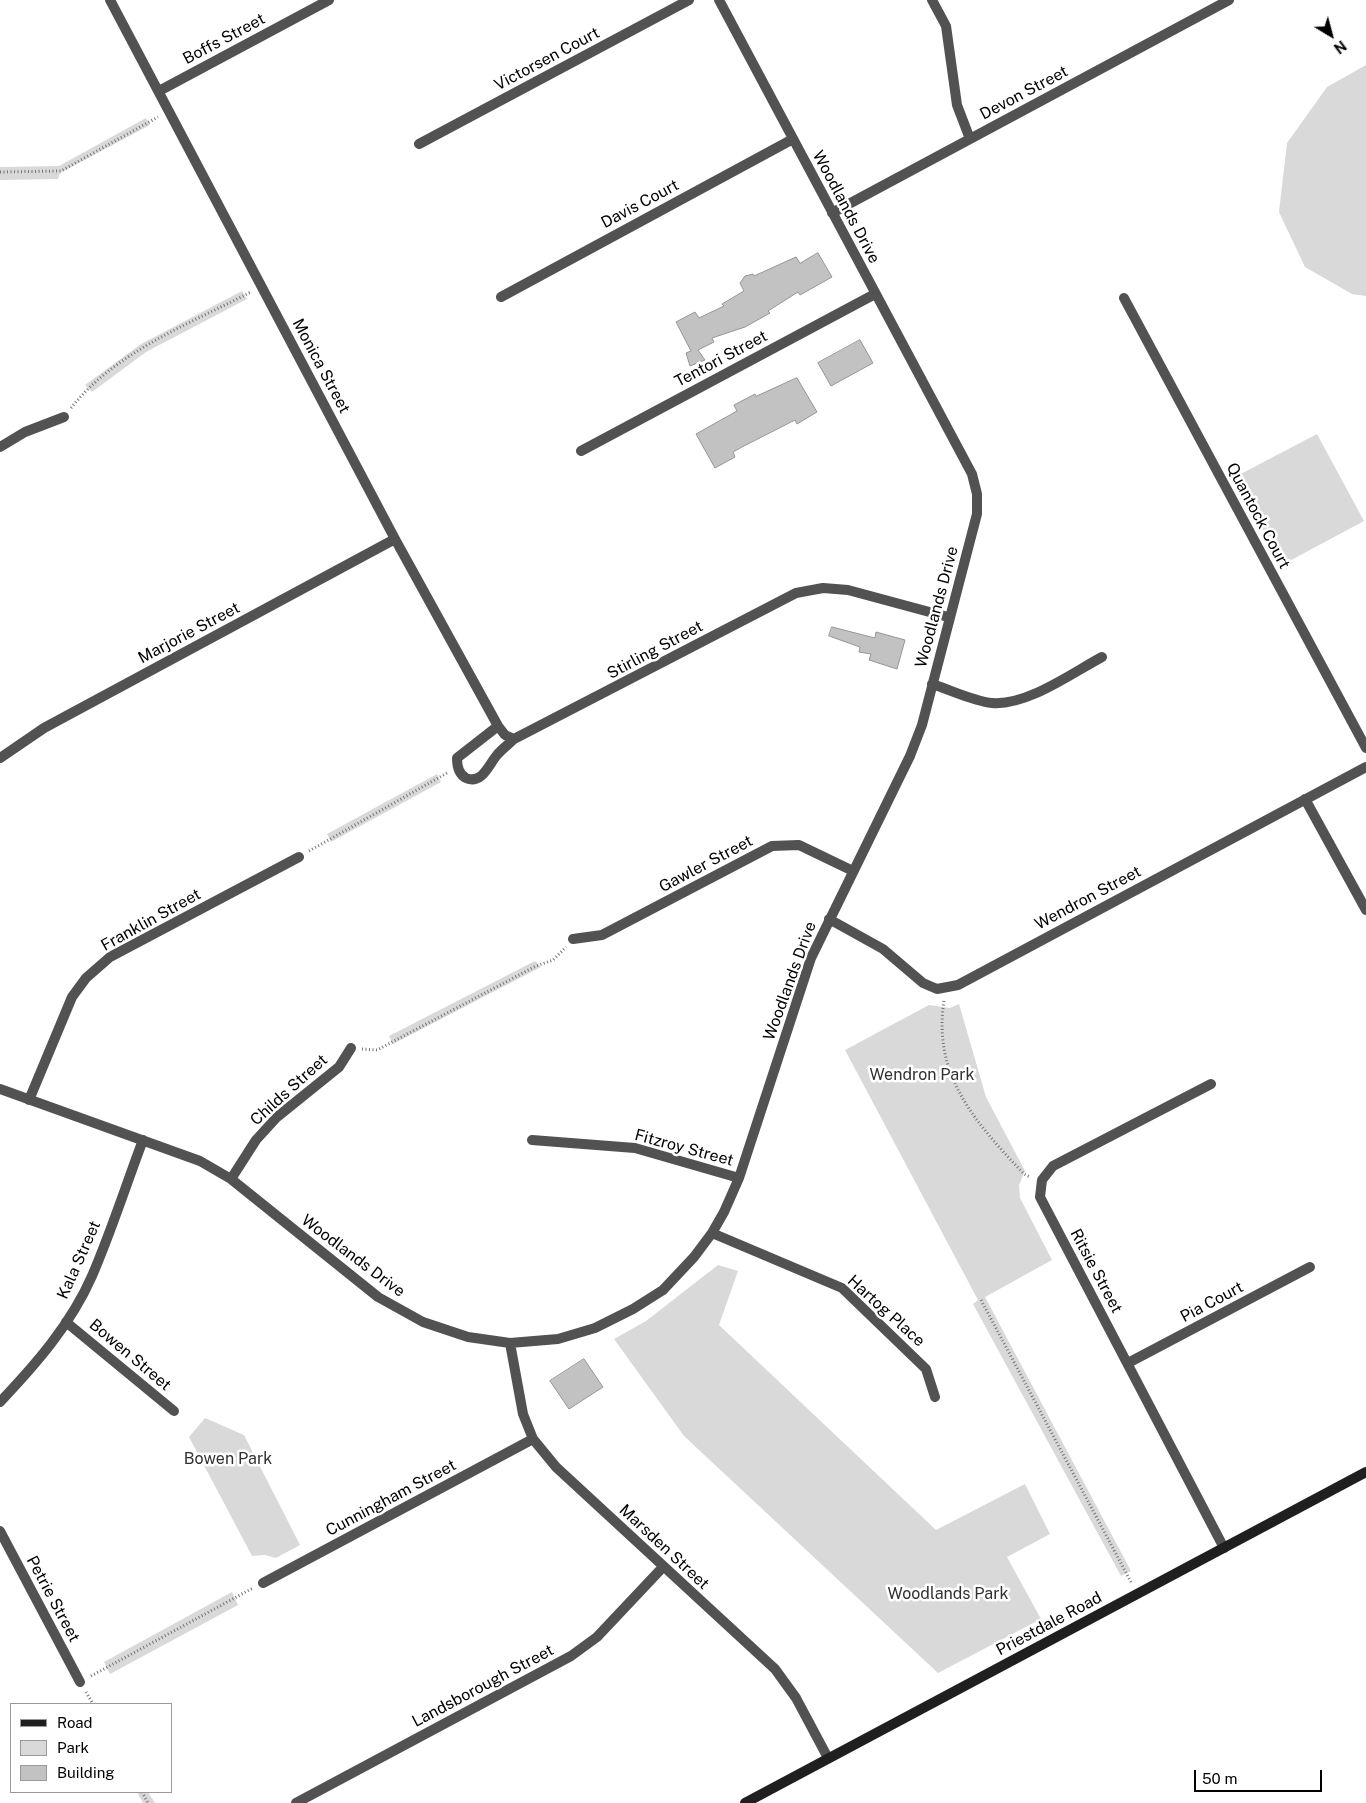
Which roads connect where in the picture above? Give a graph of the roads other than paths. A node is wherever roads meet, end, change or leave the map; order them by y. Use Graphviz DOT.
graph roads {
  1 [pos="110,0"];
  2 [pos="327,0"];
  3 [pos="689,0"];
  4 [pos="719,0"];
  5 [pos="932,0"];
  6 [pos="1230,0"];
  7 [pos="159,91"];
  8 [pos="793,139"];
  9 [pos="970,139"];
  10 [pos="418,144"];
  11 [pos="832,213"];
  12 [pos="875,294"];
  13 [pos="501,297"];
  14 [pos="1124,298"];
  15 [pos="64,416"];
  16 [pos="0,447"];
  17 [pos="581,451"];
  18 [pos="396,539"];
  19 [pos="948,617"];
  20 [pos="1102,657"];
  21 [pos="932,684"];
  22 [pos="498,726"];
  23 [pos="514,739"];
  24 [pos="1366,748"];
  25 [pos="0,758"];
  26 [pos="1366,767"];
  27 [pos="1305,799"];
  28 [pos="299,856"];
  29 [pos="852,871"];
  30 [pos="1366,910"];
  31 [pos="828,919"];
  32 [pos="574,939"];
  33 [pos="351,1048"];
  34 [pos="1211,1084"];
  35 [pos="0,1089"];
  36 [pos="30,1100"];
  37 [pos="143,1140"];
  38 [pos="532,1140"];
  39 [pos="739,1178"];
  40 [pos="231,1179"];
  41 [pos="712,1233"];
  42 [pos="1310,1267"];
  43 [pos="66,1322"];
  44 [pos="510,1343"];
  45 [pos="1128,1363"];
  46 [pos="935,1398"];
  47 [pos="0,1402"];
  48 [pos="174,1412"];
  49 [pos="533,1439"];
  50 [pos="1366,1472"];
  51 [pos="0,1530"];
  52 [pos="1224,1548"];
  53 [pos="663,1567"];
  54 [pos="263,1583"];
  55 [pos="80,1682"];
  56 [pos="828,1758"];
  57 [pos="296,1803"];
  58 [pos="745,1803"];
  1 -- 7 [label="street, Monica Street"];
  2 -- 7 [label="street, Boffs Street"];
  3 -- 10 [label="street, Victorsen Court"];
  4 -- 8 [label="street, Woodlands Drive"];
  5 -- 9 [label="street"];
  6 -- 9 [label="street, Devon Street"];
  7 -- 18 [label="street, Monica Street"];
  8 -- 11 [label="street, Woodlands Drive"];
  8 -- 13 [label="street, Davis Court"];
  9 -- 11 [label="street, Devon Street"];
  11 -- 12 [label="street, Woodlands Drive"];
  12 -- 17 [label="street, Tentori Street"];
  12 -- 19 [label="street, Woodlands Drive"];
  14 -- 24 [label="street, Quantock Court"];
  15 -- 16 [label="street"];
  18 -- 22 [label="street, Monica Street"];
  18 -- 25 [label="street, Marjorie Street"];
  19 -- 21 [label="street, Woodlands Drive"];
  19 -- 23 [label="street, Stirling Street"];
  20 -- 21 [label="street"];
  21 -- 29 [label="street, Woodlands Drive"];
  22 -- 23 [label="street, Monica Street"];
  22 -- 23 [label="street, Stirling Street"];
  26 -- 27 [label="street, Wendron Street"];
  27 -- 30 [label="street"];
  27 -- 31 [label="street, Wendron Street"];
  28 -- 36 [label="street, Franklin Street"];
  29 -- 31 [label="street, Woodlands Drive"];
  29 -- 32 [label="street, Gawler Street"];
  31 -- 39 [label="street, Woodlands Drive"];
  33 -- 40 [label="street, Childs Street"];
  34 -- 45 [label="street, Ritsie Street"];
  35 -- 36 [label="street, Woodlands Drive"];
  36 -- 37 [label="street, Woodlands Drive"];
  37 -- 40 [label="street, Woodlands Drive"];
  37 -- 43 [label="street, Kala Street"];
  38 -- 39 [label="street, Fitzroy Street"];
  39 -- 41 [label="street, Woodlands Drive"];
  40 -- 44 [label="street, Woodlands Drive"];
  41 -- 44 [label="street, Woodlands Drive"];
  41 -- 46 [label="street, Hartog Place"];
  42 -- 45 [label="street, Pia Court"];
  43 -- 47 [label="street, Kala Street"];
  43 -- 48 [label="street, Bowen Street"];
  44 -- 49 [label="street, Marsden Street"];
  45 -- 52 [label="street, Ritsie Street"];
  49 -- 53 [label="street, Marsden Street"];
  49 -- 54 [label="street, Cunningham Street"];
  50 -- 52 [label="street, Priestdale Road"];
  51 -- 55 [label="street, Petrie Street"];
  52 -- 56 [label="street, Priestdale Road"];
  53 -- 56 [label="street, Marsden Street"];
  53 -- 57 [label="street, Landsborough Street"];
  56 -- 58 [label="street, Priestdale Road"];
}
